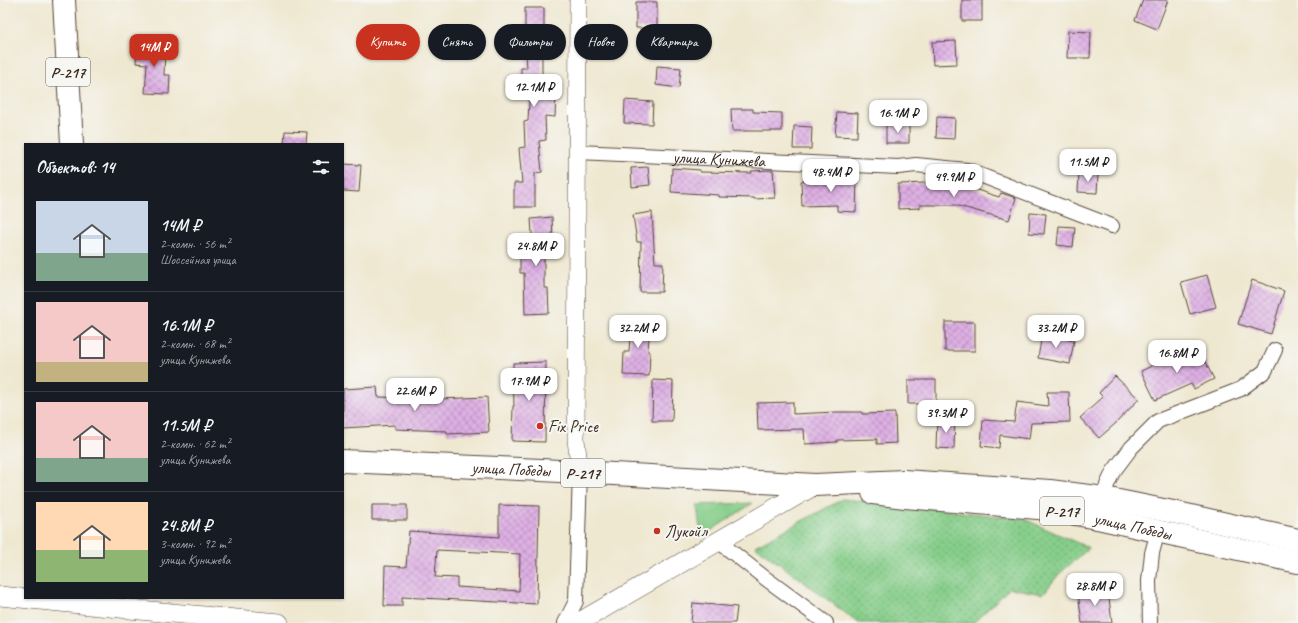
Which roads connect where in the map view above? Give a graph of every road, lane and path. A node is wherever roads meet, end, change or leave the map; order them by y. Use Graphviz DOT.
graph roads {
  1 [pos="64,0"];
  2 [pos="578,0"];
  3 [pos="72,143"];
  4 [pos="578,152"];
  5 [pos="1112,226"];
  6 [pos="1275,350"];
  7 [pos="344,461"];
  8 [pos="580,472"];
  9 [pos="818,486"];
  10 [pos="1104,498"];
  11 [pos="1158,531"];
  12 [pos="1298,540"];
  13 [pos="718,541"];
  14 [pos="1298,562"];
  15 [pos="0,596"];
  16 [pos="24,599"];
  17 [pos="28,599"];
  18 [pos="279,623"];
  19 [pos="565,623"];
  20 [pos="578,623"];
  21 [pos="826,623"];
  22 [pos="1150,623"];
  1 -- 3 [label="highway, Р-217"];
  2 -- 4 [label="street"];
  4 -- 5 [label="street, улица Кунижева"];
  4 -- 8 [label="street"];
  6 -- 10 [label="street"];
  7 -- 8 [label="highway, улица Победы / Р-217"];
  8 -- 9 [label="highway, улица Победы / Р-217"];
  8 -- 19 [label="street"];
  9 -- 10 [label="highway, улица Победы / Р-217"];
  9 -- 11 [label="highway, улица Победы / Р-217"];
  9 -- 13 [label="main road"];
  10 -- 12 [label="highway, улица Победы / Р-217"];
  11 -- 14 [label="highway, улица Победы / Р-217"];
  11 -- 22 [label="street"];
  13 -- 20 [label="main road"];
  13 -- 21 [label="street"];
  15 -- 16 [label="main road"];
  17 -- 18 [label="main road"];
}
